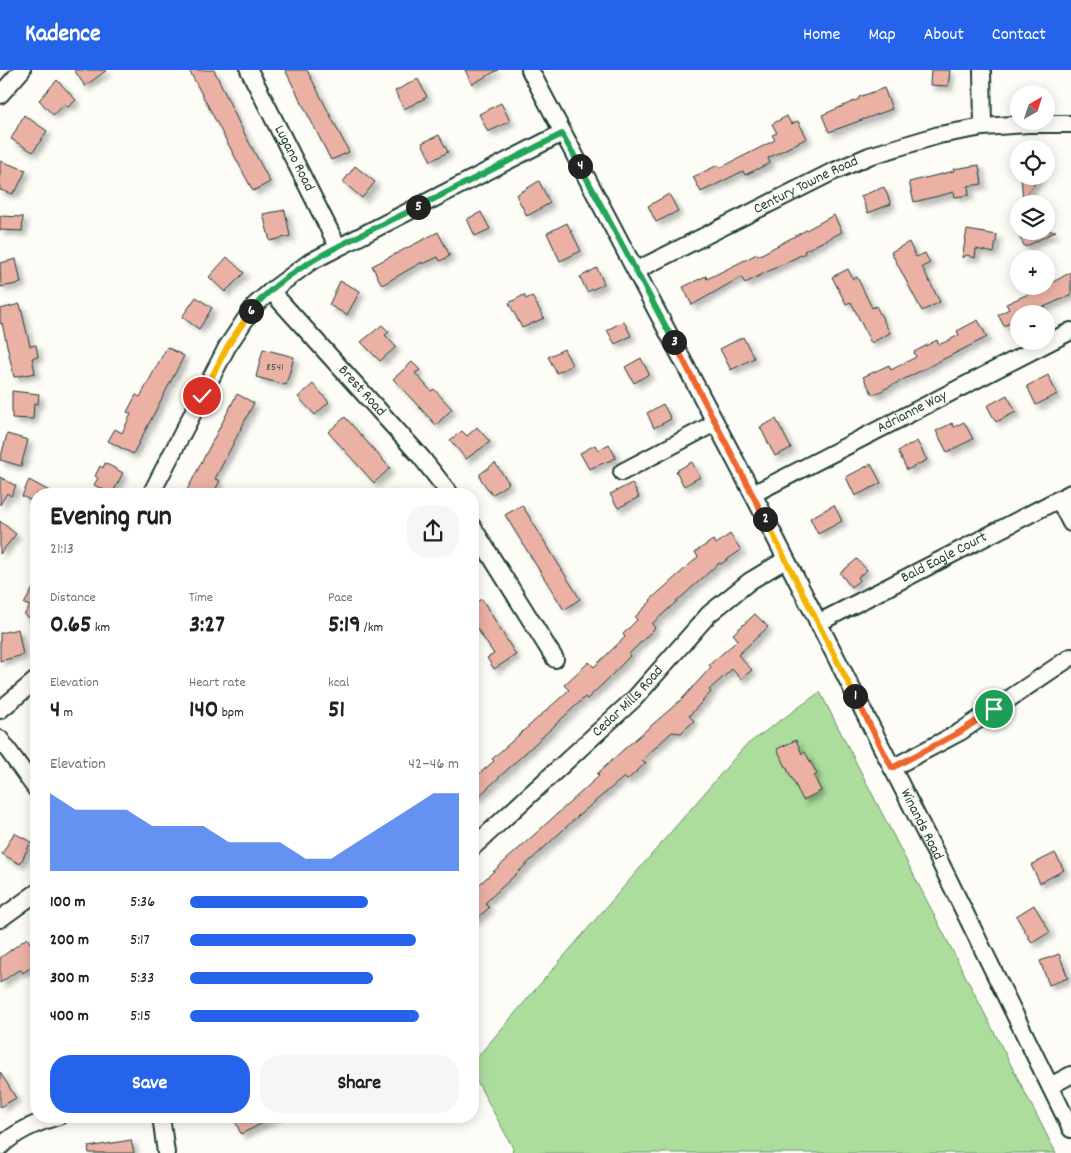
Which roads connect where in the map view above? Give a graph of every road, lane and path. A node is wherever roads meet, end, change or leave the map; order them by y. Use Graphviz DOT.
graph roads {
  1 [pos="22,70"];
  2 [pos="248,70"];
  3 [pos="530,70"];
  4 [pos="982,70"];
  5 [pos="0,95"];
  6 [pos="1071,124"];
  7 [pos="983,127"];
  8 [pos="562,134"];
  9 [pos="338,247"];
  10 [pos="637,270"];
  11 [pos="271,291"];
  12 [pos="1071,331"];
  13 [pos="716,422"];
  14 [pos="622,472"];
  15 [pos="154,488"];
  16 [pos="445,488"];
  17 [pos="753,494"];
  18 [pos="1065,496"];
  19 [pos="1071,523"];
  20 [pos="479,537"];
  21 [pos="786,560"];
  22 [pos="818,623"];
  23 [pos="1071,657"];
  24 [pos="555,659"];
  25 [pos="30,685"];
  26 [pos="0,710"];
  27 [pos="0,739"];
  28 [pos="892,768"];
  29 [pos="30,781"];
  30 [pos="479,842"];
  31 [pos="30,897"];
  32 [pos="0,919"];
  33 [pos="1071,1075"];
  34 [pos="1050,1086"];
  35 [pos="38,1123"];
  36 [pos="162,1123"];
  37 [pos="1071,1129"];
  38 [pos="0,1147"];
  39 [pos="166,1153"];
  1 -- 5 [label="street"];
  2 -- 9 [label="street, Lugano Road"];
  3 -- 8 [label="street, Winands Road"];
  4 -- 7 [label="street"];
  6 -- 7 [label="street, Century Towne Road"];
  7 -- 10 [label="street, Century Towne Road"];
  8 -- 9 [label="street"];
  8 -- 10 [label="street, Winands Road"];
  9 -- 11 [label="street"];
  10 -- 13 [label="street, Winands Road"];
  11 -- 15 [label="street"];
  11 -- 16 [label="street, Brest Road"];
  12 -- 17 [label="street, Adrianne Way"];
  13 -- 14 [label="street"];
  13 -- 17 [label="street, Winands Road"];
  17 -- 21 [label="street, Winands Road"];
  18 -- 19 [label="street"];
  18 -- 22 [label="street, Bald Eagle Court"];
  20 -- 24 [label="street"];
  21 -- 22 [label="street, Winands Road"];
  21 -- 30 [label="street, Cedar Mills Road"];
  22 -- 28 [label="street, Winands Road"];
  23 -- 28 [label="street"];
  25 -- 26 [label="street"];
  27 -- 29 [label="street"];
  28 -- 34 [label="street, Winands Road"];
  31 -- 32 [label="street"];
  33 -- 34 [label="street"];
  34 -- 37 [label="street, Winands Road"];
  35 -- 38 [label="street"];
  36 -- 39 [label="street"];
}
